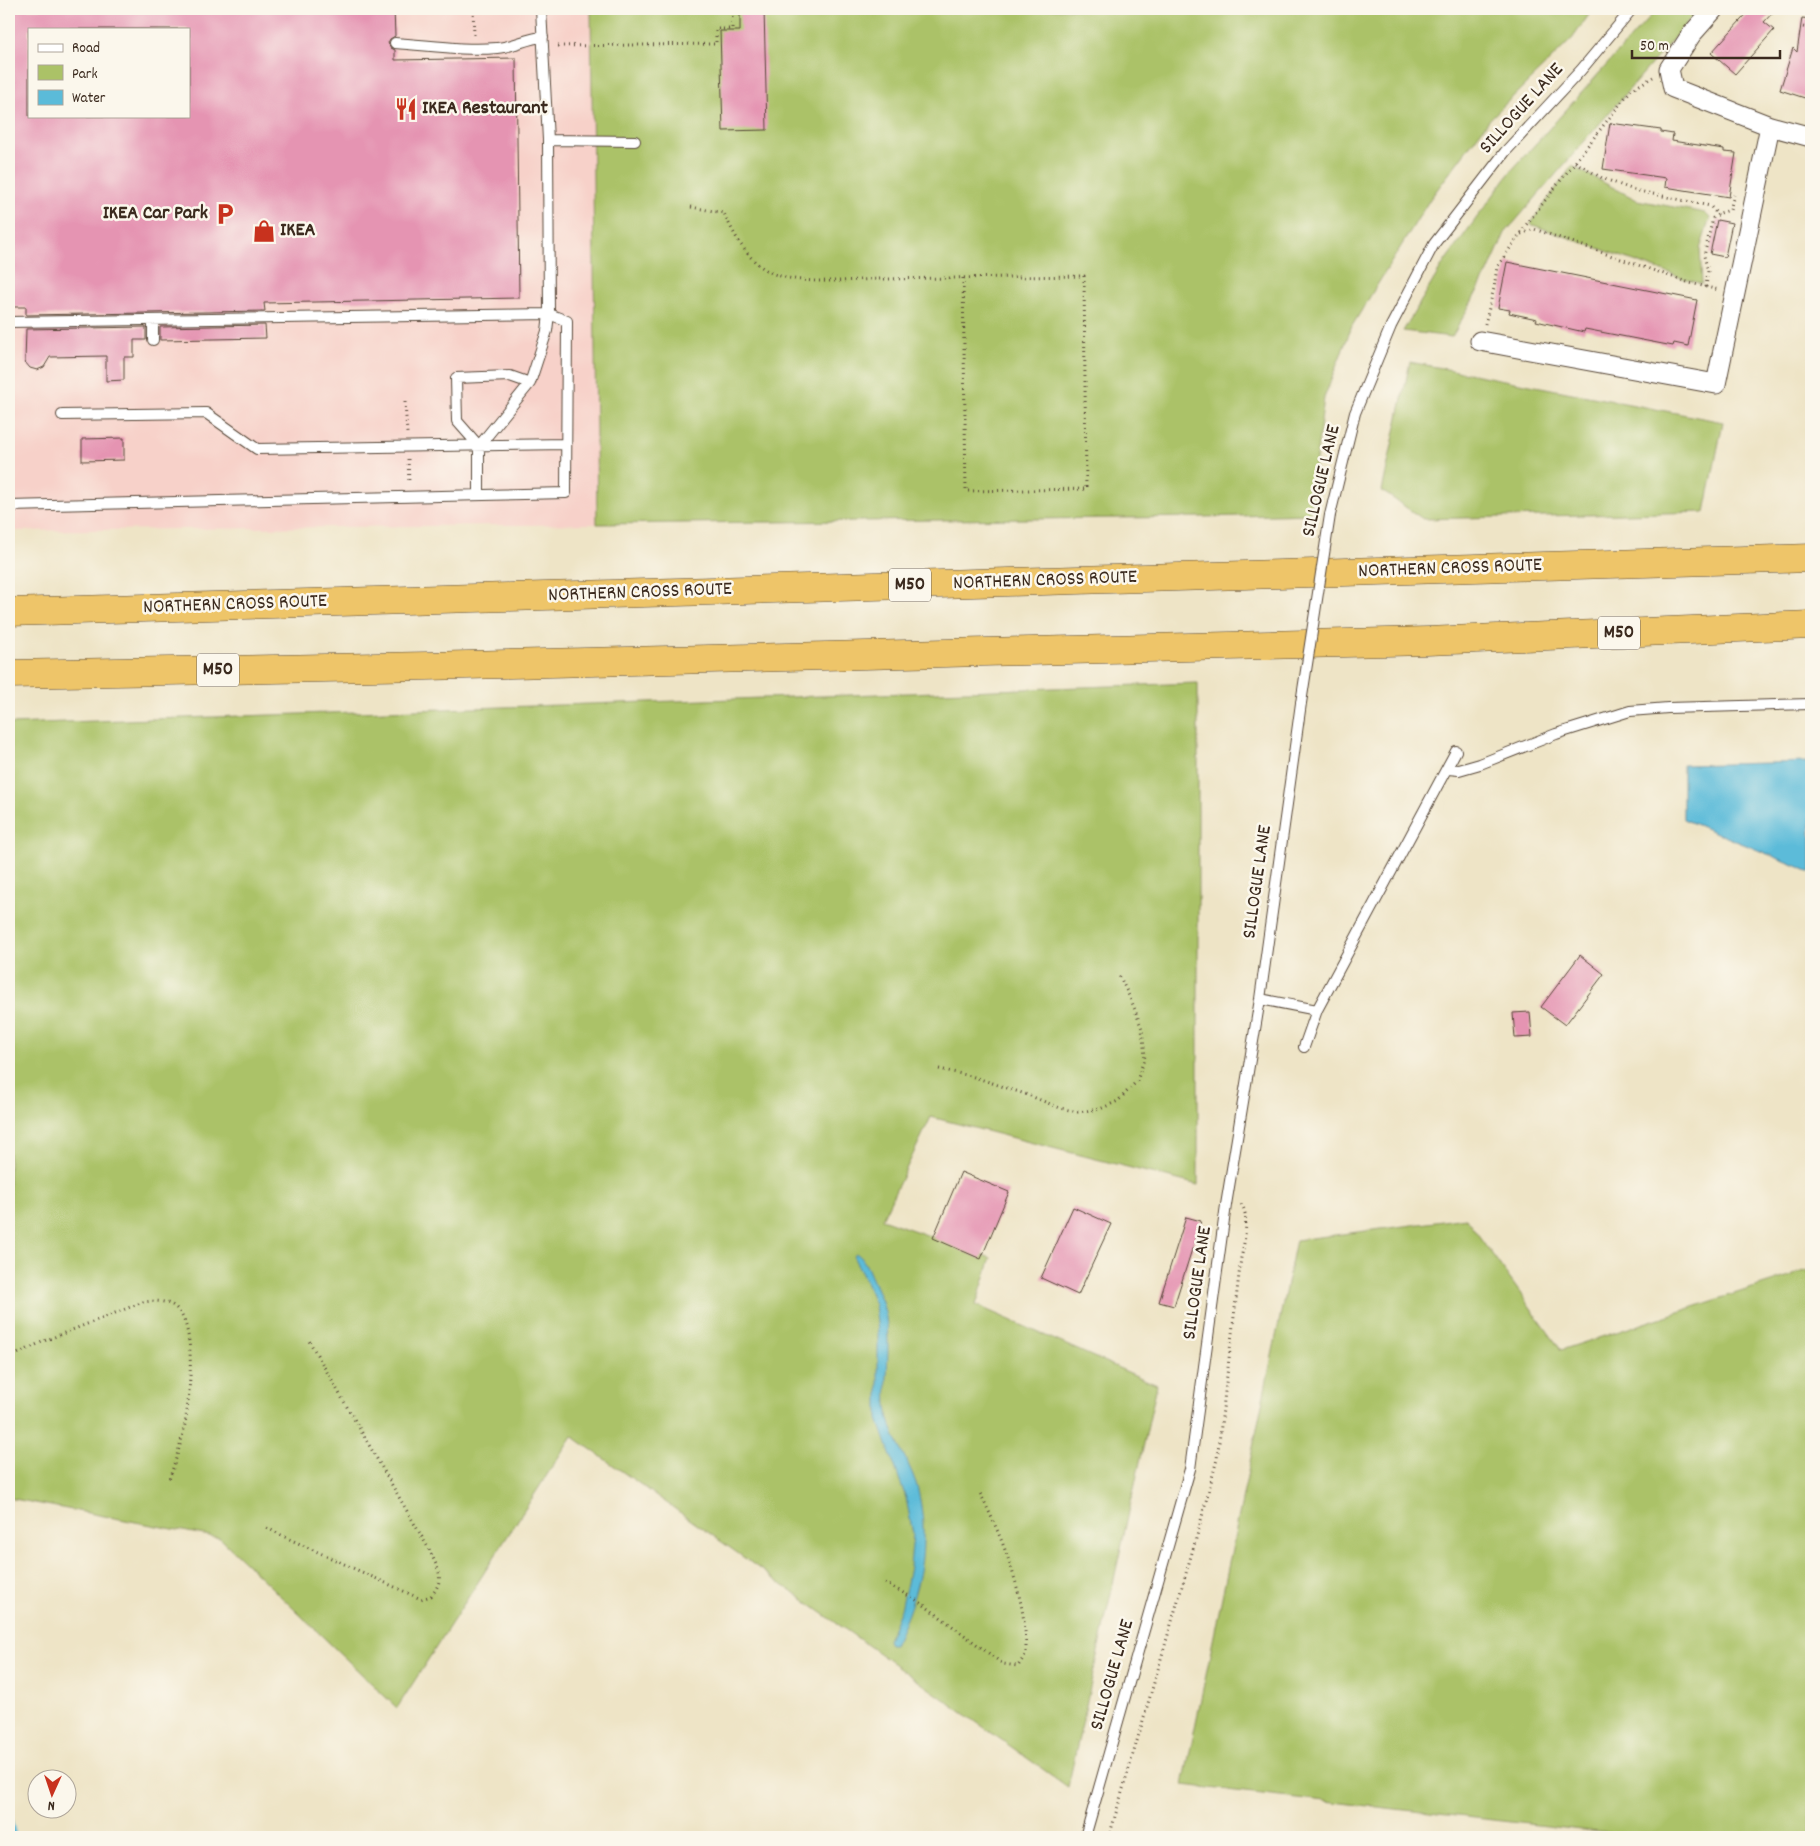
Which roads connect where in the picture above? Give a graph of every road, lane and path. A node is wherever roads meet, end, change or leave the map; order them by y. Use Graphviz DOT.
graph roads {
  1 [pos="473,9"];
  2 [pos="541,9"];
  3 [pos="732,9"];
  4 [pos="1632,9"];
  5 [pos="1714,9"];
  6 [pos="1803,27"];
  7 [pos="1811,29"];
  8 [pos="543,41"];
  9 [pos="395,43"];
  10 [pos="474,48"];
  11 [pos="1669,69"];
  12 [pos="1770,126"];
  13 [pos="1811,137"];
  14 [pos="548,140"];
  15 [pos="635,140"];
  16 [pos="1575,162"];
  17 [pos="1735,191"];
  18 [pos="691,207"];
  19 [pos="1718,215"];
  20 [pos="1520,234"];
  21 [pos="962,278"];
  22 [pos="1706,287"];
  23 [pos="1734,293"];
  24 [pos="549,314"];
  25 [pos="153,320"];
  26 [pos="9,322"];
  27 [pos="153,340"];
  28 [pos="1480,341"];
  29 [pos="530,383"];
  30 [pos="62,415"];
  31 [pos="566,444"];
  32 [pos="479,446"];
  33 [pos="479,495"];
  34 [pos="9,506"];
  35 [pos="1811,558"];
  36 [pos="9,612"];
  37 [pos="1811,625"];
  38 [pos="427,666"];
  39 [pos="9,674"];
  40 [pos="9,689"];
  41 [pos="1811,704"];
  42 [pos="1456,751"];
  43 [pos="1448,769"];
  44 [pos="1118,973"];
  45 [pos="1260,999"];
  46 [pos="1317,1010"];
  47 [pos="1304,1047"];
  48 [pos="939,1070"];
  49 [pos="1237,1201"];
  50 [pos="308,1339"];
  51 [pos="9,1358"];
  52 [pos="169,1480"];
  53 [pos="980,1492"];
  54 [pos="267,1528"];
  55 [pos="885,1583"];
  56 [pos="1085,1837"];
  57 [pos="1109,1837"];
  1 -- 10 [label="path"];
  2 -- 8 [label="lane"];
  3 -- 8 [label="path"];
  4 -- 45 [label="lane, SILLOGUE LANE, bridge"];
  5 -- 11 [label="street"];
  6 -- 7 [label="path"];
  8 -- 10 [label="lane"];
  8 -- 14 [label="lane"];
  9 -- 10 [label="lane"];
  11 -- 12 [label="street"];
  11 -- 16 [label="path"];
  12 -- 13 [label="street"];
  12 -- 23 [label="street"];
  14 -- 15 [label="lane"];
  14 -- 24 [label="lane"];
  16 -- 19 [label="path"];
  16 -- 20 [label="path"];
  17 -- 19 [label="path"];
  18 -- 21 [label="path"];
  19 -- 22 [label="path"];
  20 -- 22 [label="path"];
  20 -- 28 [label="path"];
  21 -- 21 [label="path"];
  22 -- 23 [label="path"];
  23 -- 28 [label="street"];
  24 -- 25 [label="lane"];
  24 -- 29 [label="lane"];
  24 -- 31 [label="lane"];
  25 -- 26 [label="lane"];
  25 -- 27 [label="lane"];
  29 -- 32 [label="lane"];
  29 -- 32 [label="lane"];
  30 -- 32 [label="lane"];
  31 -- 32 [label="lane"];
  31 -- 33 [label="lane"];
  32 -- 33 [label="lane"];
  33 -- 34 [label="lane"];
  35 -- 36 [label="highway, NORTHERN CROSS ROUTE / M50"];
  37 -- 38 [label="highway, M50"];
  38 -- 39 [label="highway, M50"];
  38 -- 40 [label="highway"];
  41 -- 43 [label="lane"];
  42 -- 43 [label="lane"];
  43 -- 46 [label="lane"];
  44 -- 48 [label="path"];
  45 -- 46 [label="lane"];
  45 -- 56 [label="lane, SILLOGUE LANE"];
  46 -- 47 [label="lane"];
  49 -- 57 [label="path"];
  50 -- 54 [label="path"];
  51 -- 52 [label="path"];
  53 -- 55 [label="path"];
}
